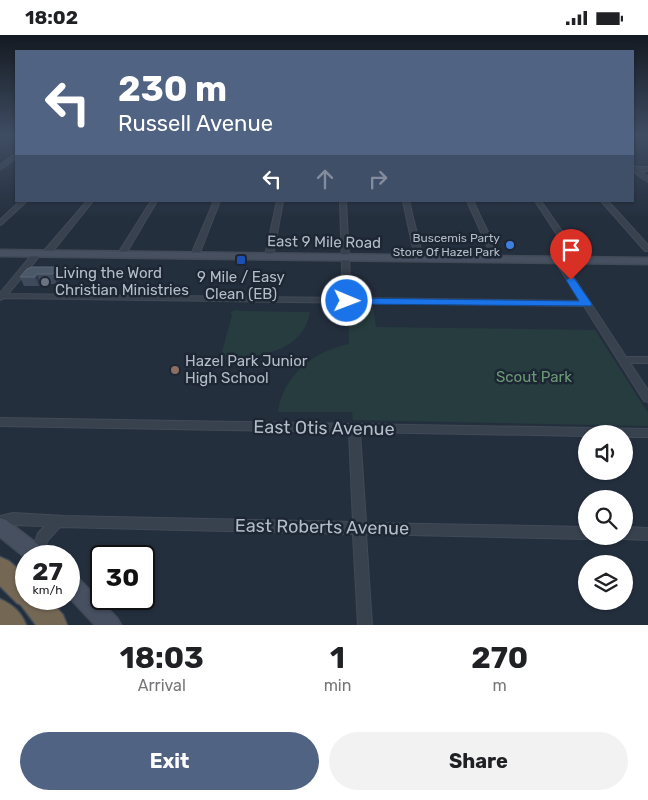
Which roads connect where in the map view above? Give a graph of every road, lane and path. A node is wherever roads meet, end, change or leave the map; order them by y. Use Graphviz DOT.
graph roads {
  1 [pos="3,163"];
  2 [pos="0,168"];
  3 [pos="634,168"];
  4 [pos="634,169"];
  5 [pos="648,169"];
  6 [pos="648,180"];
  7 [pos="23,202"];
  8 [pos="89,202"];
  9 [pos="153,202"];
  10 [pos="217,202"];
  11 [pos="280,202"];
  12 [pos="343,202"];
  13 [pos="406,202"];
  14 [pos="470,202"];
  15 [pos="539,202"];
  16 [pos="605,202"];
  17 [pos="0,223"];
  18 [pos="648,249"];
  19 [pos="0,253"];
  20 [pos="42,254"];
  21 [pos="121,255"];
  22 [pos="195,255"];
  23 [pos="269,256"];
  24 [pos="345,257"];
  25 [pos="419,258"];
  26 [pos="496,259"];
  27 [pos="558,260"];
  28 [pos="578,260"];
  29 [pos="648,261"];
  30 [pos="0,297"];
  31 [pos="347,301"];
  32 [pos="587,304"];
  33 [pos="623,360"];
  34 [pos="648,360"];
  35 [pos="648,398"];
  36 [pos="0,422"];
  37 [pos="354,428"];
  38 [pos="648,433"];
  39 [pos="0,522"];
  40 [pos="57,522"];
  41 [pos="0,526"];
  42 [pos="360,528"];
  43 [pos="578,533"];
  44 [pos="633,533"];
  45 [pos="648,534"];
  46 [pos="24,545"];
  47 [pos="40,545"];
  48 [pos="0,569"];
  49 [pos="15,583"];
  50 [pos="80,594"];
  51 [pos="41,610"];
  52 [pos="0,613"];
  53 [pos="12,625"];
  54 [pos="53,625"];
  55 [pos="110,625"];
  56 [pos="366,625"];
  1 -- 2 [label="street"];
  3 -- 5 [label="street"];
  4 -- 6 [label="street"];
  7 -- 17 [label="street"];
  8 -- 20 [label="street"];
  9 -- 21 [label="street"];
  10 -- 22 [label="street"];
  11 -- 23 [label="street"];
  12 -- 24 [label="street"];
  13 -- 25 [label="street"];
  14 -- 26 [label="street"];
  15 -- 28 [label="street"];
  16 -- 18 [label="street"];
  19 -- 20 [label="main road, East 9 Mile Road"];
  20 -- 21 [label="main road, East 9 Mile Road"];
  20 -- 30 [label="street"];
  21 -- 22 [label="main road, East 9 Mile Road"];
  22 -- 23 [label="main road, East 9 Mile Road"];
  23 -- 24 [label="main road, East 9 Mile Road"];
  24 -- 25 [label="main road, East 9 Mile Road"];
  24 -- 31 [label="street"];
  25 -- 26 [label="main road, East 9 Mile Road"];
  26 -- 27 [label="main road, East 9 Mile Road"];
  27 -- 28 [label="main road, East 9 Mile Road"];
  27 -- 32 [label="street"];
  28 -- 29 [label="main road, East 9 Mile Road"];
  30 -- 31 [label="street"];
  31 -- 32 [label="street"];
  32 -- 33 [label="street"];
  33 -- 34 [label="street"];
  33 -- 35 [label="street"];
  36 -- 37 [label="street, East Otis Avenue"];
  37 -- 38 [label="street, East Otis Avenue"];
  37 -- 42 [label="street"];
  39 -- 40 [label="street, East Roberts Avenue"];
  40 -- 42 [label="street, East Roberts Avenue"];
  40 -- 47 [label="street"];
  41 -- 46 [label="main road"];
  42 -- 43 [label="street, East Roberts Avenue"];
  42 -- 56 [label="street"];
  44 -- 45 [label="street"];
  48 -- 49 [label="highway"];
  50 -- 55 [label="main road"];
  51 -- 54 [label="highway"];
  52 -- 53 [label="highway"];
}
